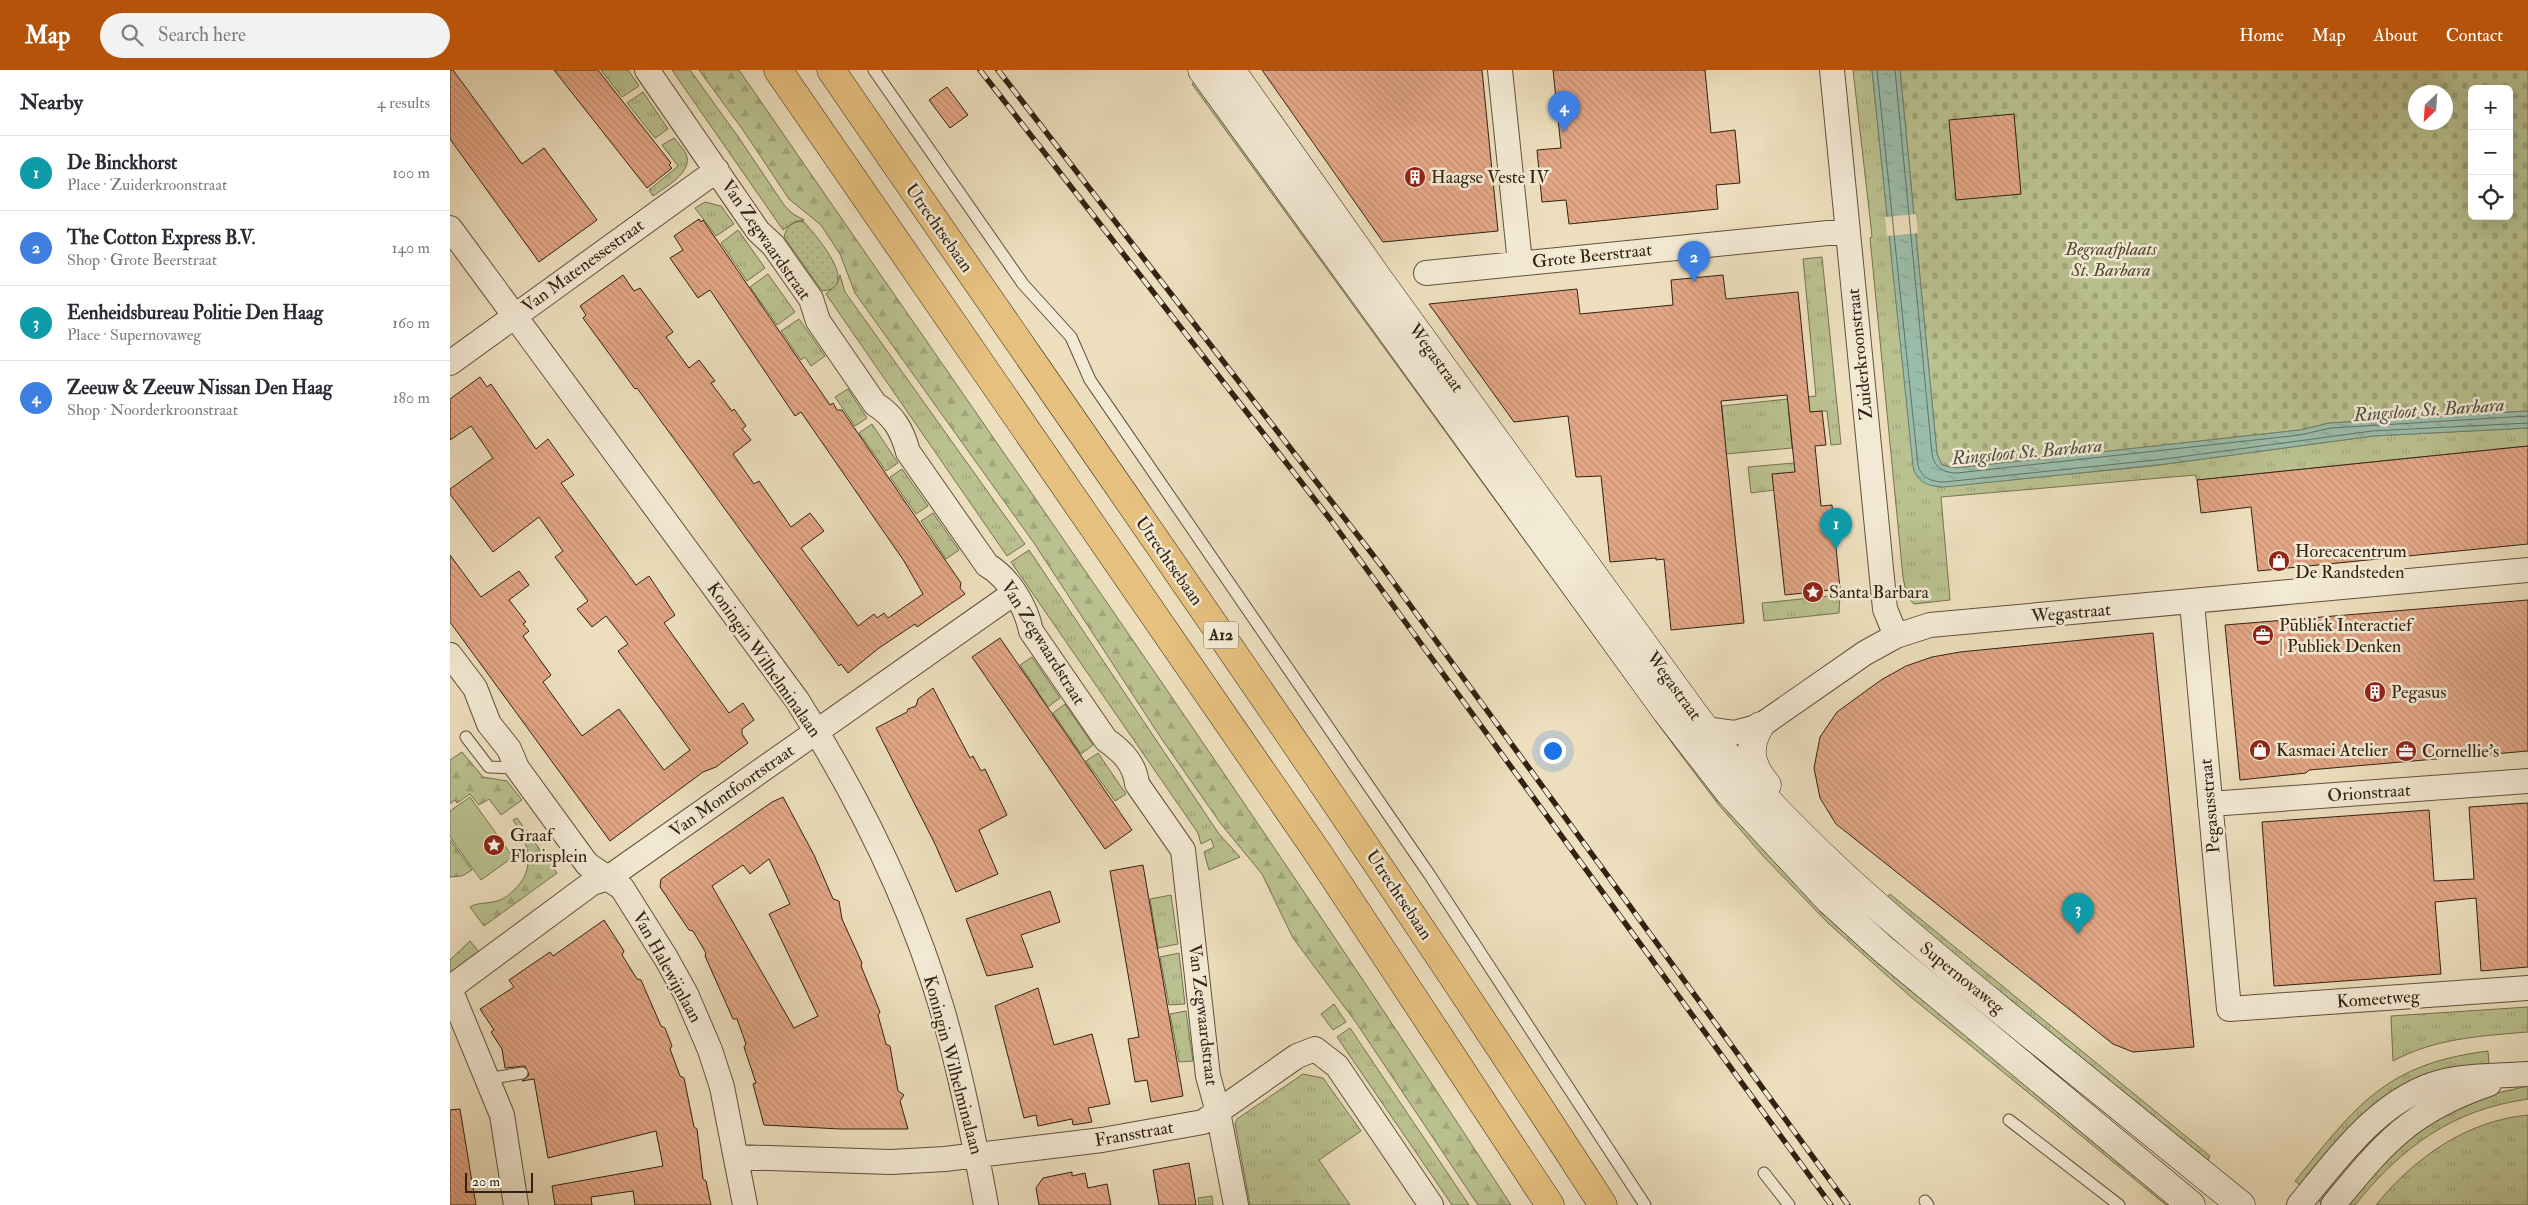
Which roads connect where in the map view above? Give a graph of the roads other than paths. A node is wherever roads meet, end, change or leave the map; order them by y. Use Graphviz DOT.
graph roads {
  1 [pos="647,70"];
  2 [pos="778,70"];
  3 [pos="831,70"];
  4 [pos="874,70"];
  5 [pos="1202,70"];
  6 [pos="1231,70"];
  7 [pos="1500,70"];
  8 [pos="1832,70"];
  9 [pos="717,170"];
  10 [pos="450,228"];
  11 [pos="1848,231"];
  12 [pos="1520,263"];
  13 [pos="1426,273"];
  14 [pos="514,316"];
  15 [pos="450,363"];
  16 [pos="2528,570"];
  17 [pos="1014,594"];
  18 [pos="2192,603"];
  19 [pos="1896,636"];
  20 [pos="450,655"];
  21 [pos="1760,726"];
  22 [pos="817,732"];
  23 [pos="466,737"];
  24 [pos="1698,737"];
  25 [pos="517,768"];
  26 [pos="2528,781"];
  27 [pos="2210,804"];
  28 [pos="1773,805"];
  29 [pos="608,878"];
  30 [pos="2528,988"];
  31 [pos="450,989"];
  32 [pos="2229,1009"];
  33 [pos="522,1073"];
  34 [pos="2522,1074"];
  35 [pos="486,1078"];
  36 [pos="1218,1112"];
  37 [pos="2009,1120"];
  38 [pos="977,1155"];
  39 [pos="736,1157"];
  40 [pos="1764,1173"];
  41 [pos="516,1205"];
  42 [pos="745,1205"];
  43 [pos="986,1205"];
  44 [pos="1236,1205"];
  45 [pos="1431,1205"];
  46 [pos="1550,1205"];
  47 [pos="1603,1205"];
  48 [pos="1645,1205"];
  49 [pos="1789,1205"];
  50 [pos="2119,1205"];
  51 [pos="2191,1205"];
  52 [pos="2241,1205"];
  53 [pos="2299,1205"];
  54 [pos="2333,1205"];
  1 -- 9 [label="street, Van Zegwaardstraat"];
  2 -- 46 [label="highway, A12"];
  3 -- 47 [label="highway, Utrechtsebaan / A12"];
  4 -- 48 [label="lane"];
  5 -- 24 [label="main road, Wegastraat"];
  6 -- 24 [label="main road, Wegastraat"];
  7 -- 12 [label="street"];
  8 -- 11 [label="street, Zuiderkroonstraat"];
  9 -- 14 [label="street, Van Matenessestraat"];
  9 -- 17 [label="street, Van Zegwaardstraat"];
  10 -- 14 [label="street, Koningin Wilhelminalaan"];
  11 -- 12 [label="street, Grote Beerstraat"];
  11 -- 19 [label="street, Zuiderkroonstraat"];
  12 -- 13 [label="street, Grote Beerstraat"];
  14 -- 15 [label="street, Van Matenessestraat"];
  14 -- 22 [label="street, Koningin Wilhelminalaan"];
  16 -- 18 [label="street, Wegastraat"];
  17 -- 22 [label="street, Van Montfoortstraat"];
  17 -- 36 [label="street, Van Zegwaardstraat"];
  18 -- 19 [label="street, Wegastraat"];
  18 -- 27 [label="street, Pegasusstraat"];
  19 -- 21 [label="street, Wegastraat"];
  20 -- 25 [label="street, Van Halewijnlaan"];
  21 -- 24 [label="street, Wegastraat"];
  21 -- 28 [label="main road"];
  22 -- 29 [label="street, Van Montfoortstraat"];
  22 -- 38 [label="street, Koningin Wilhelminalaan"];
  23 -- 25 [label="lane"];
  24 -- 28 [label="main road, Supernovaweg"];
  24 -- 51 [label="main road, Supernovaweg"];
  25 -- 29 [label="street, Van Halewijnlaan"];
  26 -- 27 [label="street, Orionstraat"];
  27 -- 32 [label="street, Pegasusstraat"];
  28 -- 52 [label="main road, Supernovaweg"];
  29 -- 31 [label="street, Van Montfoortstraat"];
  29 -- 39 [label="street, Van Halewijnlaan"];
  30 -- 32 [label="street, Komeetweg"];
  31 -- 35 [label="street"];
  33 -- 35 [label="lane"];
  34 -- 53 [label="street"];
  34 -- 54 [label="street"];
  35 -- 41 [label="street"];
  36 -- 38 [label="street, Fransstraat"];
  36 -- 44 [label="street, Van Zegwaardstraat"];
  36 -- 45 [label="street, Fransstraat"];
  37 -- 50 [label="lane"];
  38 -- 39 [label="street, Fransstraat"];
  38 -- 43 [label="street, Koningin Wilhelminalaan"];
  39 -- 42 [label="street, Van Halewijnlaan"];
  40 -- 49 [label="lane"];
}
